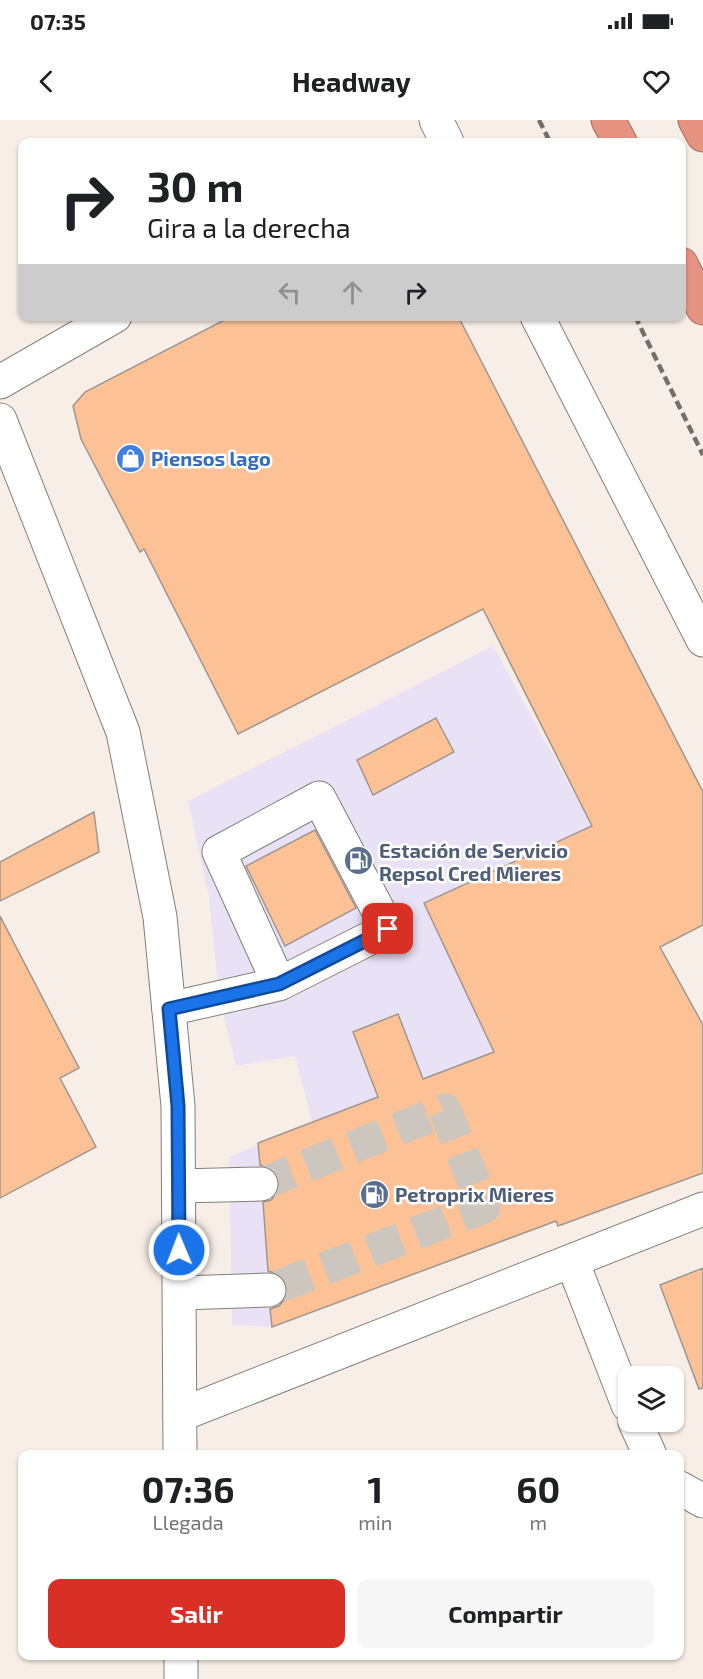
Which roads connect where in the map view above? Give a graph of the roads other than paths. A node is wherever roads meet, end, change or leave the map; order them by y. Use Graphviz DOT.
graph roads {
  1 [pos="609,120"];
  2 [pos="695,120"];
  3 [pos="703,135"];
  4 [pos="618,138"];
  5 [pos="686,274"];
  6 [pos="703,308"];
  7 [pos="106,321"];
  8 [pos="540,321"];
  9 [pos="0,382"];
  10 [pos="0,420"];
  11 [pos="703,640"];
  12 [pos="279,984"];
  13 [pos="169,1009"];
  14 [pos="261,1184"];
  15 [pos="179,1186"];
  16 [pos="703,1209"];
  17 [pos="572,1261"];
  18 [pos="269,1290"];
  19 [pos="180,1293"];
  20 [pos="618,1379"];
  21 [pos="180,1416"];
  22 [pos="640,1432"];
  23 [pos="180,1450"];
  24 [pos="648,1450"];
  25 [pos="684,1490"];
  26 [pos="703,1501"];
  27 [pos="181,1660"];
  28 [pos="181,1679"];
  1 -- 4 [label="highway"];
  2 -- 3 [label="highway"];
  5 -- 6 [label="highway"];
  7 -- 9 [label="street"];
  8 -- 11 [label="street"];
  10 -- 13 [label="street"];
  12 -- 12 [label="street"];
  12 -- 13 [label="street"];
  13 -- 15 [label="street"];
  14 -- 15 [label="street"];
  15 -- 19 [label="street"];
  16 -- 17 [label="street"];
  17 -- 20 [label="street"];
  17 -- 21 [label="street"];
  18 -- 19 [label="street"];
  19 -- 21 [label="street"];
  21 -- 23 [label="street"];
  22 -- 24 [label="street"];
  25 -- 26 [label="street"];
  27 -- 28 [label="street"];
}
